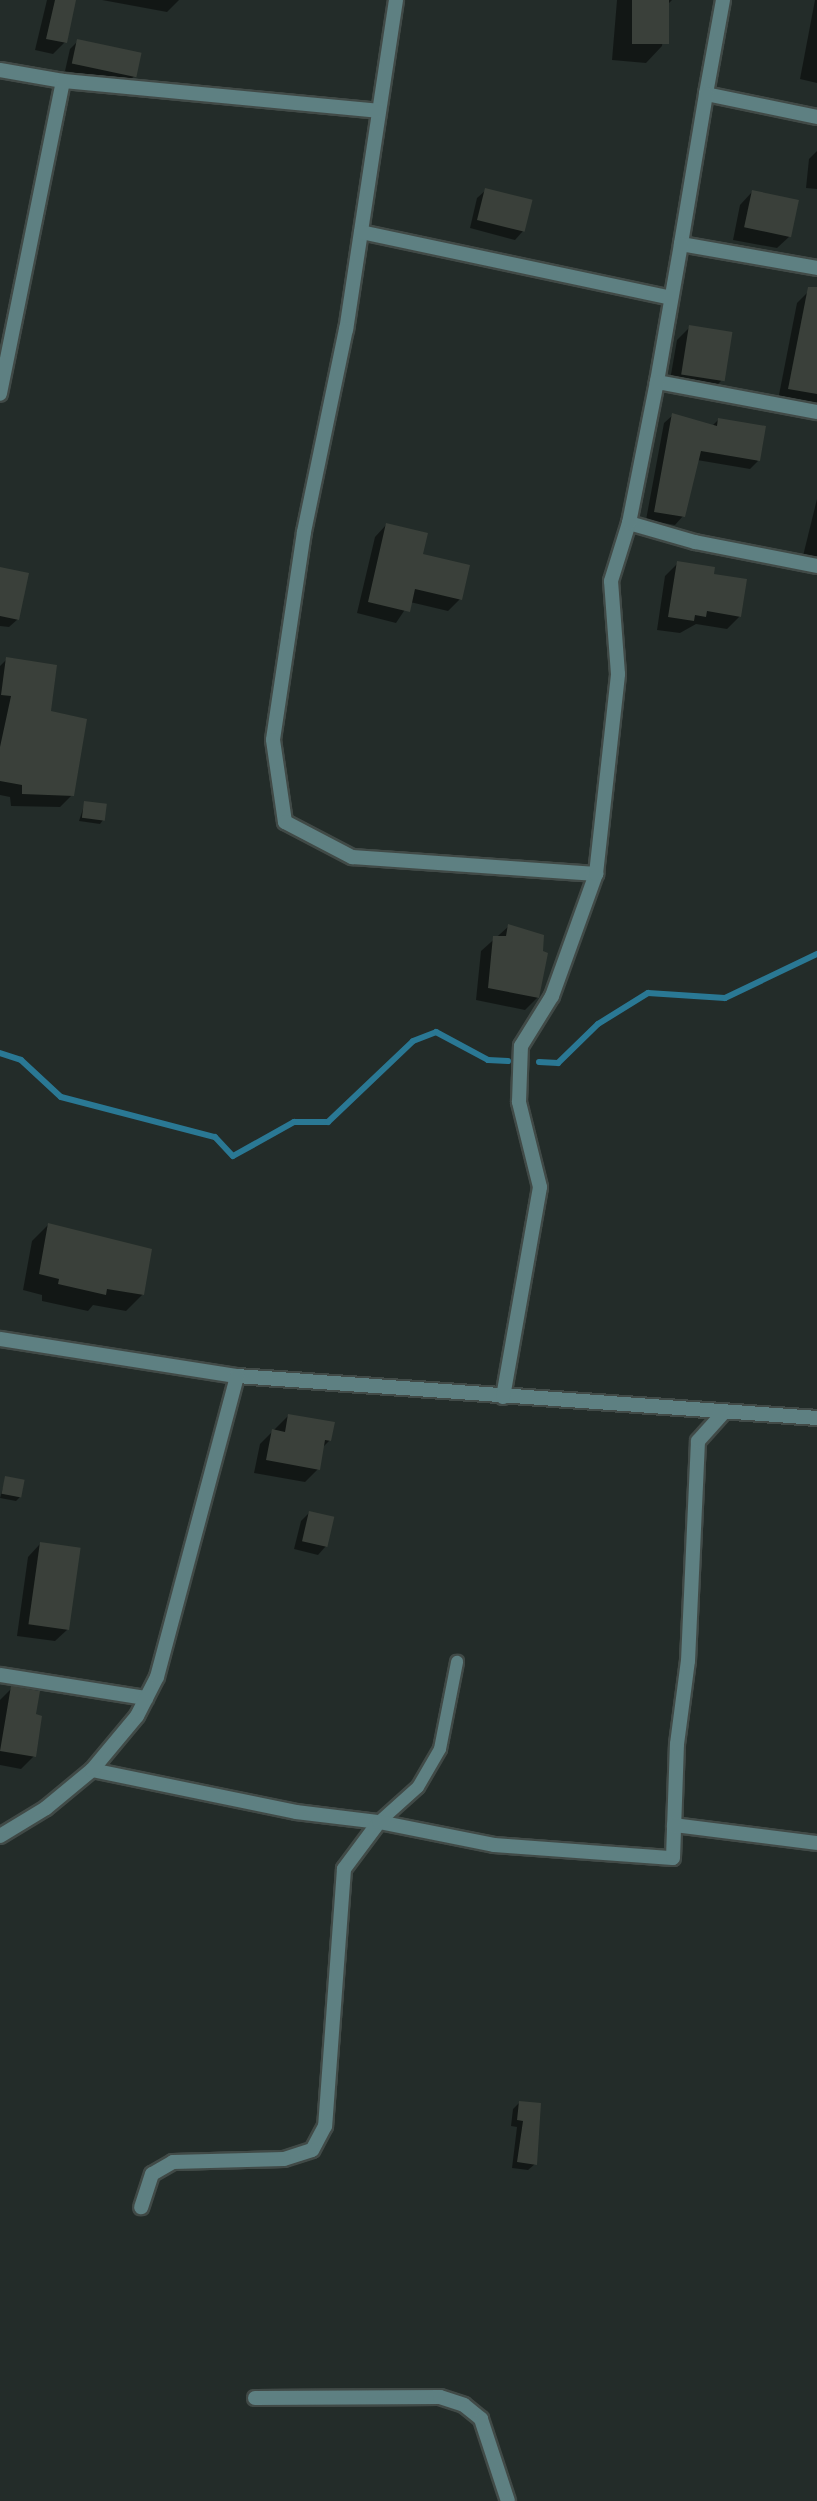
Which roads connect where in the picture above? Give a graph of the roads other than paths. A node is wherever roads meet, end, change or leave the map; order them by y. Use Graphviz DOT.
graph roads {
  1 [pos="396,0"];
  2 [pos="723,0"];
  3 [pos="0,70"];
  4 [pos="63,81"];
  5 [pos="706,94"];
  6 [pos="379,111"];
  7 [pos="817,117"];
  8 [pos="361,232"];
  9 [pos="681,244"];
  10 [pos="817,268"];
  11 [pos="671,298"];
  12 [pos="657,382"];
  13 [pos="0,394"];
  14 [pos="817,412"];
  15 [pos="629,523"];
  16 [pos="817,566"];
  17 [pos="596,874"];
  18 [pos="0,1339"];
  19 [pos="237,1376"];
  20 [pos="503,1397"];
  21 [pos="724,1412"];
  22 [pos="817,1418"];
  23 [pos="457,1662"];
  24 [pos="0,1675"];
  25 [pos="146,1698"];
  26 [pos="92,1770"];
  27 [pos="379,1822"];
  28 [pos="674,1825"];
  29 [pos="0,1836"];
  30 [pos="817,1843"];
  31 [pos="141,2207"];
  32 [pos="256,2398"];
  33 [pos="508,2501"];
  1 -- 6 [label="street"];
  2 -- 5 [label="street"];
  3 -- 4 [label="street"];
  4 -- 6 [label="street"];
  4 -- 13 [label="street"];
  5 -- 7 [label="street"];
  5 -- 9 [label="street"];
  6 -- 8 [label="street"];
  8 -- 11 [label="street"];
  8 -- 17 [label="street"];
  9 -- 10 [label="street"];
  9 -- 11 [label="street"];
  11 -- 12 [label="street"];
  12 -- 14 [label="street"];
  12 -- 15 [label="street"];
  15 -- 16 [label="street"];
  15 -- 17 [label="street"];
  17 -- 20 [label="street"];
  18 -- 19 [label="street"];
  19 -- 20 [label="street"];
  19 -- 25 [label="street"];
  20 -- 21 [label="street"];
  21 -- 22 [label="street"];
  21 -- 28 [label="street"];
  23 -- 27 [label="lane"];
  24 -- 25 [label="street"];
  25 -- 26 [label="street"];
  26 -- 27 [label="street"];
  26 -- 29 [label="street"];
  27 -- 28 [label="street"];
  27 -- 31 [label="street"];
  28 -- 30 [label="street"];
  32 -- 33 [label="street"];
}
